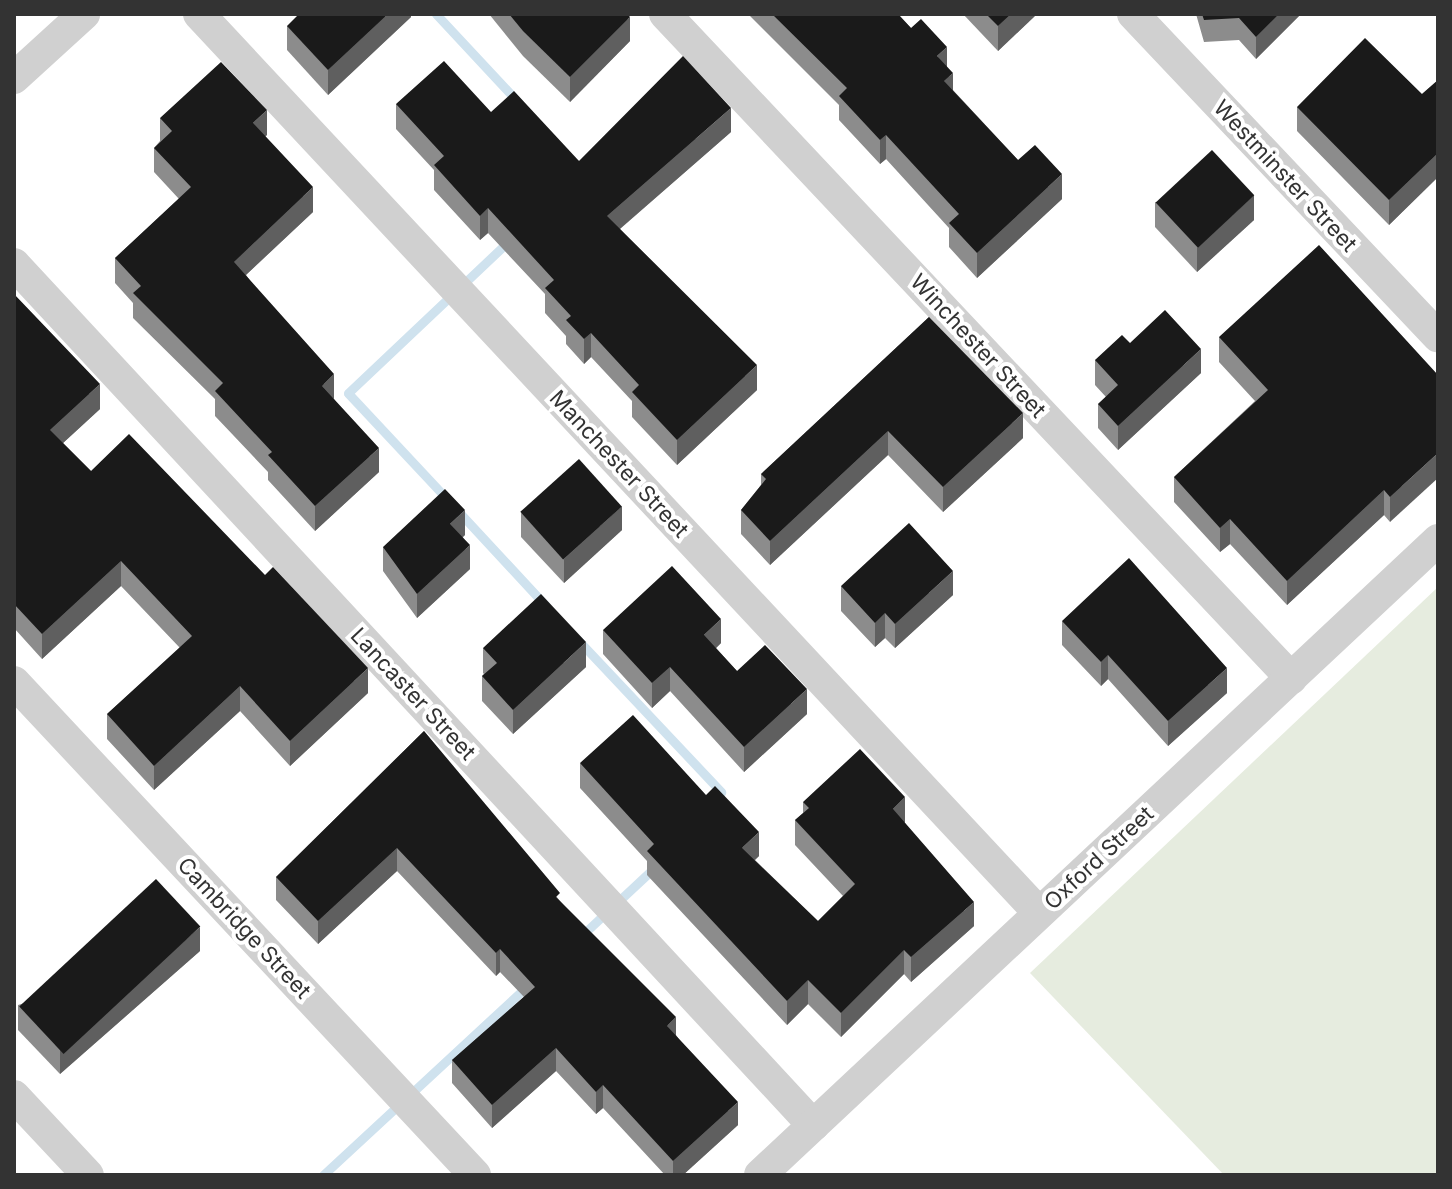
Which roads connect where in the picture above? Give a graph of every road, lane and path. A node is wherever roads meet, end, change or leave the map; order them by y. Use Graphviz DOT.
graph roads {
  1 [pos="84,14"];
  2 [pos="199,14"];
  3 [pos="665,14"];
  4 [pos="1133,14"];
  5 [pos="14,78"];
  6 [pos="14,264"];
  7 [pos="1438,337"];
  8 [pos="1438,540"];
  9 [pos="1291,678"];
  10 [pos="20,699"];
  11 [pos="1039,913"];
  12 [pos="14,1096"];
  13 [pos="813,1125"];
  14 [pos="88,1175"];
  15 [pos="475,1175"];
  16 [pos="760,1175"];
  1 -- 5 [label="street"];
  2 -- 11 [label="street, Manchester Street"];
  3 -- 9 [label="street, Winchester Street"];
  4 -- 7 [label="street, Westminster Street"];
  6 -- 13 [label="street, Lancaster Street"];
  8 -- 9 [label="street, Oxford Street"];
  9 -- 11 [label="street, Oxford Street"];
  10 -- 15 [label="street, Cambridge Street"];
  11 -- 13 [label="street, Oxford Street"];
  12 -- 14 [label="street"];
  13 -- 16 [label="street, Oxford Street"];
}
